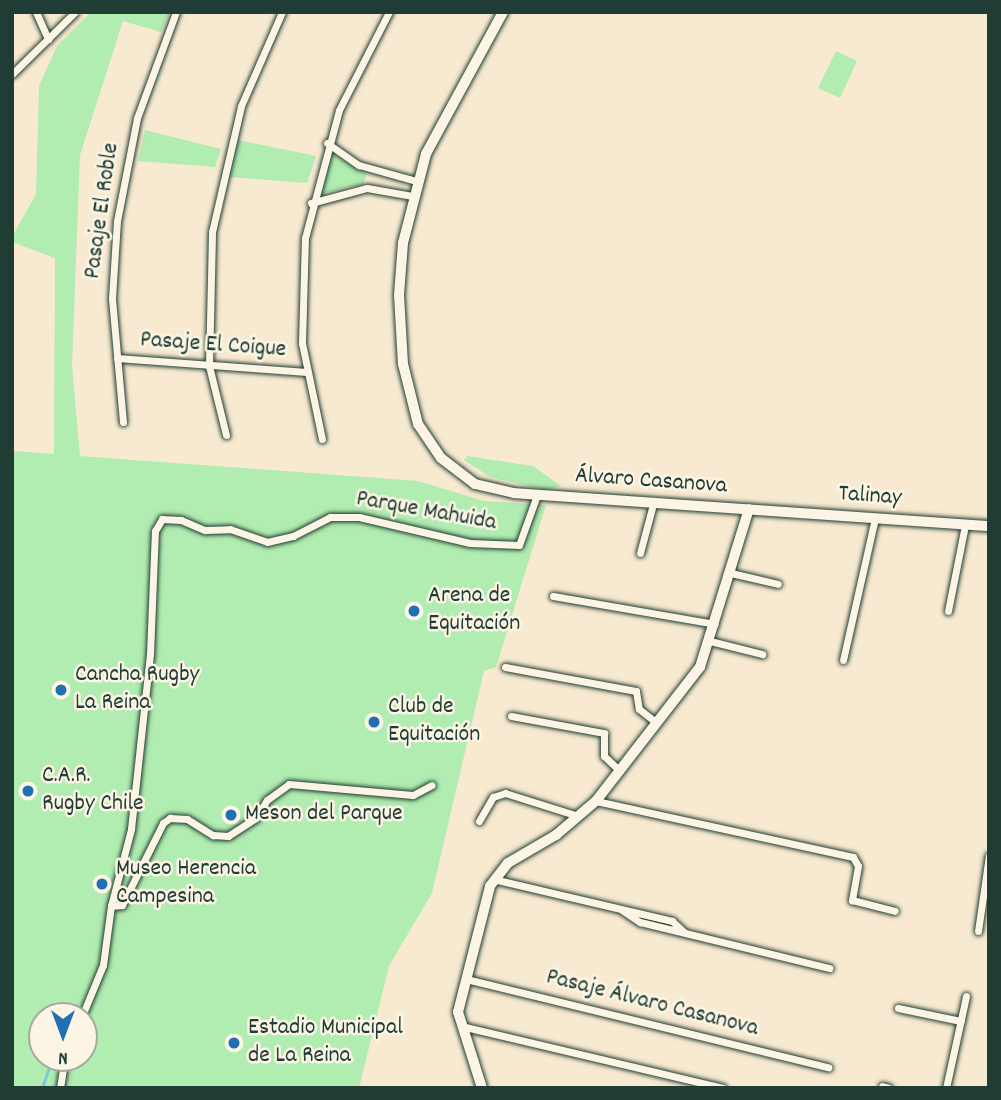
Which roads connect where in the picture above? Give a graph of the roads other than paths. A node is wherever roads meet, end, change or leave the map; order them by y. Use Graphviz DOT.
graph roads {
  1 [pos="36,12"];
  2 [pos="75,12"];
  3 [pos="176,12"];
  4 [pos="282,12"];
  5 [pos="389,12"];
  6 [pos="502,12"];
  7 [pos="48,39"];
  8 [pos="12,74"];
  9 [pos="327,143"];
  10 [pos="416,181"];
  11 [pos="412,195"];
  12 [pos="311,203"];
  13 [pos="117,358"];
  14 [pos="209,366"];
  15 [pos="306,372"];
  16 [pos="123,422"];
  17 [pos="226,435"];
  18 [pos="322,439"];
  19 [pos="537,495"];
  20 [pos="653,504"];
  21 [pos="749,509"];
  22 [pos="875,518"];
  23 [pos="965,525"];
  24 [pos="989,526"];
  25 [pos="640,553"];
  26 [pos="732,573"];
  27 [pos="778,584"];
  28 [pos="553,596"];
  29 [pos="948,611"];
  30 [pos="716,624"];
  31 [pos="710,641"];
  32 [pos="762,654"];
  33 [pos="843,660"];
  34 [pos="505,667"];
  35 [pos="511,716"];
  36 [pos="657,723"];
  37 [pos="619,770"];
  38 [pos="432,785"];
  39 [pos="596,801"];
  40 [pos="580,817"];
  41 [pos="479,821"];
  42 [pos="989,856"];
  43 [pos="493,879"];
  44 [pos="111,906"];
  45 [pos="895,911"];
  46 [pos="978,931"];
  47 [pos="829,968"];
  48 [pos="466,979"];
  49 [pos="966,996"];
  50 [pos="88,1002"];
  51 [pos="898,1008"];
  52 [pos="961,1021"];
  53 [pos="461,1026"];
  54 [pos="828,1066"];
  55 [pos="482,1088"];
  56 [pos="723,1088"];
  57 [pos="946,1088"];
  1 -- 7 [label="street"];
  2 -- 7 [label="street"];
  3 -- 13 [label="street, Pasaje El Roble"];
  4 -- 14 [label="street"];
  5 -- 9 [label="street"];
  6 -- 10 [label="street, Álvaro Casanova"];
  7 -- 8 [label="street"];
  9 -- 10 [label="street"];
  9 -- 12 [label="street"];
  10 -- 11 [label="street, Álvaro Casanova"];
  11 -- 12 [label="street"];
  11 -- 19 [label="street, Álvaro Casanova"];
  12 -- 15 [label="street"];
  13 -- 14 [label="street, Pasaje El Coigue"];
  13 -- 16 [label="street, Pasaje El Roble"];
  14 -- 15 [label="street, Pasaje El Coigue"];
  14 -- 17 [label="street"];
  15 -- 18 [label="street"];
  19 -- 20 [label="street, Álvaro Casanova"];
  19 -- 44 [label="street, Parque Mahuida"];
  20 -- 21 [label="street, Álvaro Casanova"];
  20 -- 25 [label="street"];
  21 -- 22 [label="street, Talinay"];
  21 -- 26 [label="street, Álvaro Casanova"];
  22 -- 23 [label="street, Talinay"];
  22 -- 33 [label="street"];
  23 -- 24 [label="street, Talinay"];
  23 -- 29 [label="street"];
  26 -- 27 [label="street"];
  26 -- 30 [label="street, Álvaro Casanova"];
  28 -- 30 [label="street"];
  30 -- 31 [label="street, Álvaro Casanova"];
  31 -- 32 [label="street"];
  31 -- 36 [label="street, Álvaro Casanova"];
  34 -- 36 [label="street"];
  35 -- 37 [label="street"];
  36 -- 37 [label="street, Álvaro Casanova"];
  37 -- 39 [label="street, Álvaro Casanova"];
  38 -- 44 [label="street"];
  39 -- 40 [label="street, Álvaro Casanova"];
  39 -- 45 [label="street"];
  40 -- 41 [label="street"];
  40 -- 43 [label="street, Álvaro Casanova"];
  42 -- 46 [label="street"];
  43 -- 47 [label="street"];
  43 -- 48 [label="street"];
  44 -- 50 [label="street, Parque Mahuida"];
  48 -- 53 [label="street"];
  48 -- 54 [label="street, Pasaje Álvaro Casanova"];
  49 -- 52 [label="street"];
  51 -- 52 [label="street"];
  52 -- 57 [label="street"];
  53 -- 55 [label="street"];
  53 -- 56 [label="street"];
}
